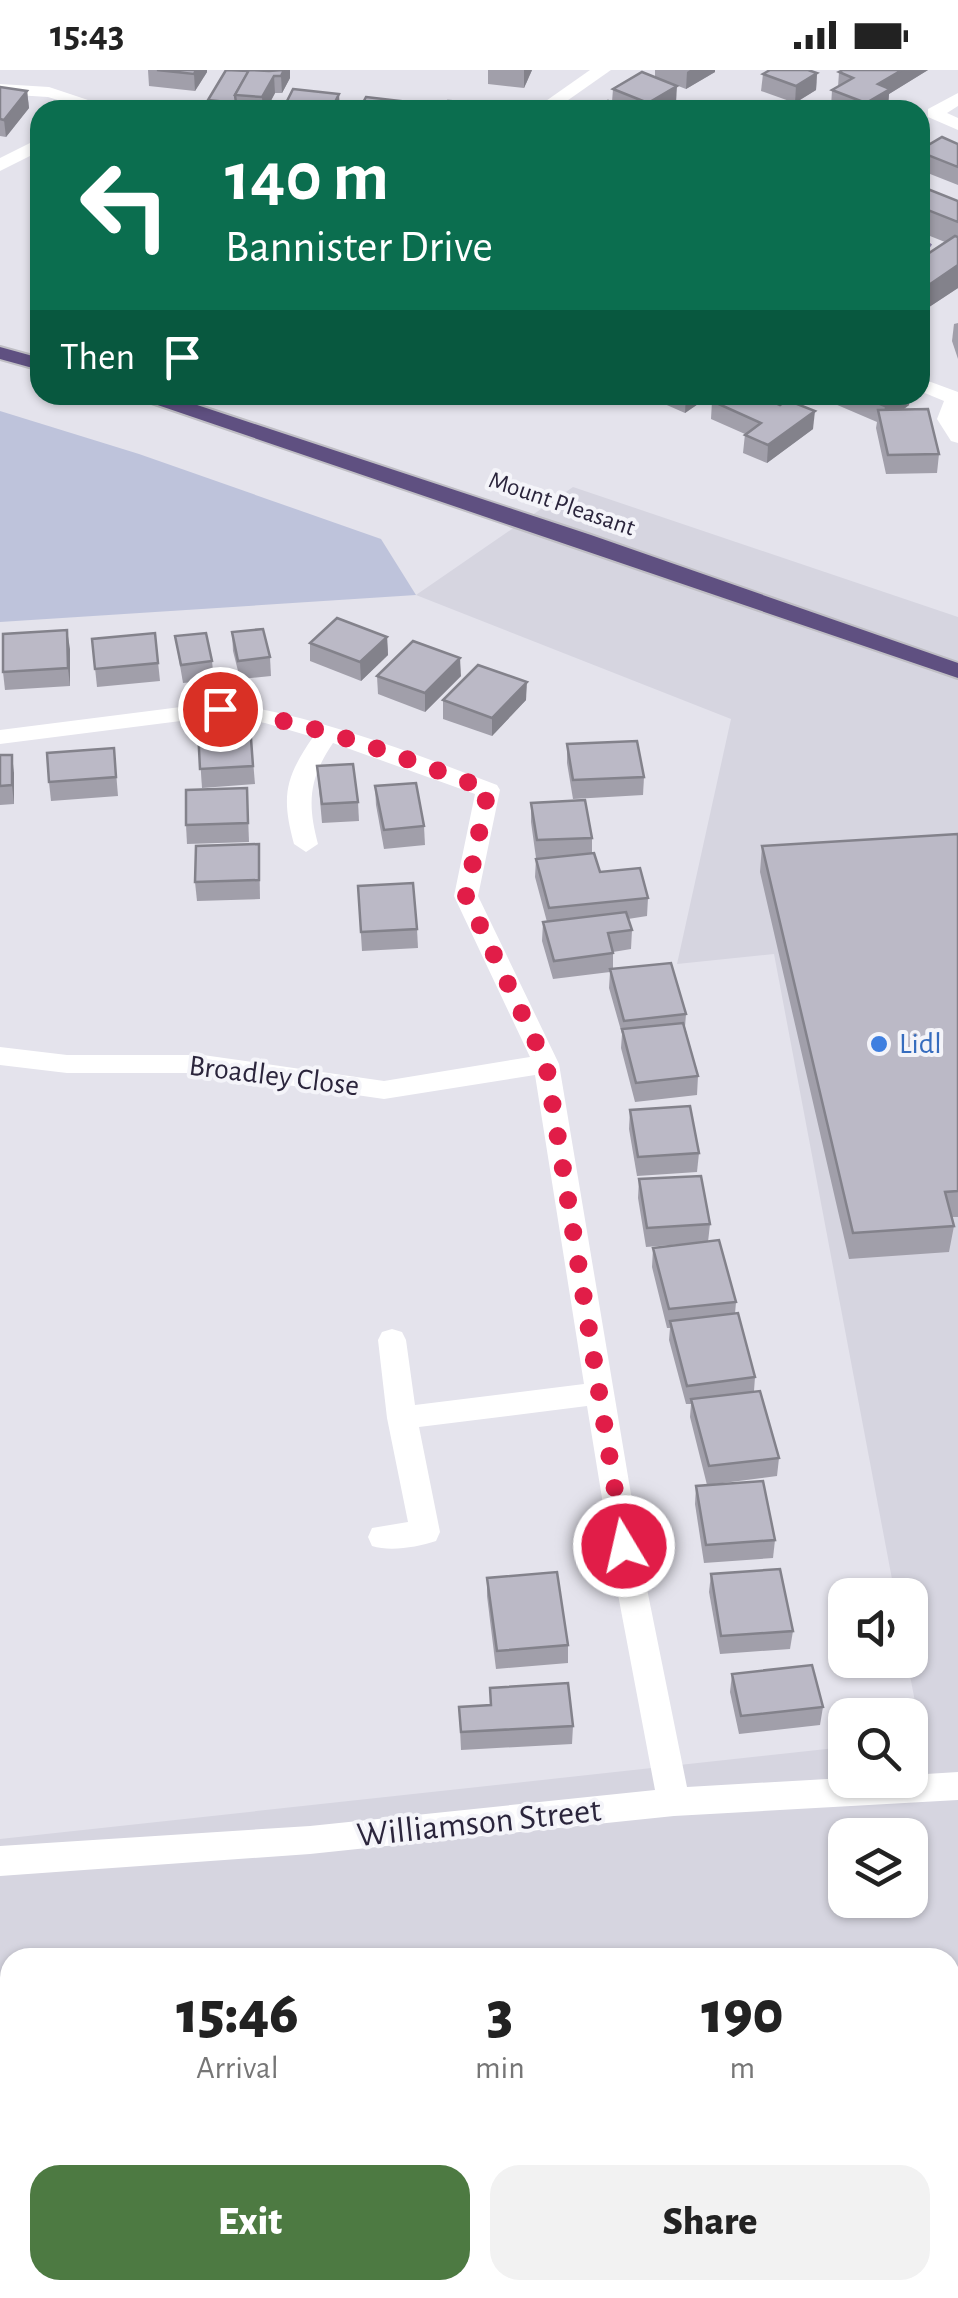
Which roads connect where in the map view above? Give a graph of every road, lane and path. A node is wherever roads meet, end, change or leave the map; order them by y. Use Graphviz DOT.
graph roads {
  1 [pos="602,70"];
  2 [pos="0,88"];
  3 [pos="958,98"];
  4 [pos="61,100"];
  5 [pos="557,100"];
  6 [pos="958,126"];
  7 [pos="30,149"];
  8 [pos="0,165"];
  9 [pos="930,246"];
  10 [pos="931,259"];
  11 [pos="0,353"];
  12 [pos="30,361"];
  13 [pos="930,388"];
  14 [pos="958,399"];
  15 [pos="176,405"];
  16 [pos="958,437"];
  17 [pos="958,671"];
  18 [pos="328,733"];
  19 [pos="0,738"];
  20 [pos="306,844"];
  21 [pos="0,1056"];
  22 [pos="546,1064"];
  23 [pos="392,1340"];
  24 [pos="598,1392"];
  25 [pos="402,1418"];
  26 [pos="384,1537"];
  27 [pos="958,1786"];
  28 [pos="674,1802"];
  29 [pos="0,1862"];
  1 -- 5 [label="street"];
  2 -- 4 [label="street"];
  3 -- 6 [label="street"];
  7 -- 8 [label="street"];
  9 -- 10 [label="path"];
  11 -- 12 [label="highway"];
  13 -- 14 [label="street"];
  14 -- 16 [label="street"];
  15 -- 17 [label="highway, Mount Pleasant"];
  18 -- 19 [label="street"];
  18 -- 20 [label="street"];
  18 -- 22 [label="street"];
  21 -- 22 [label="street, Broadley Close"];
  22 -- 24 [label="street"];
  23 -- 25 [label="street"];
  24 -- 25 [label="street"];
  24 -- 28 [label="street"];
  25 -- 26 [label="street"];
  27 -- 28 [label="street, Williamson Street"];
  28 -- 29 [label="street, Williamson Street"];
}
